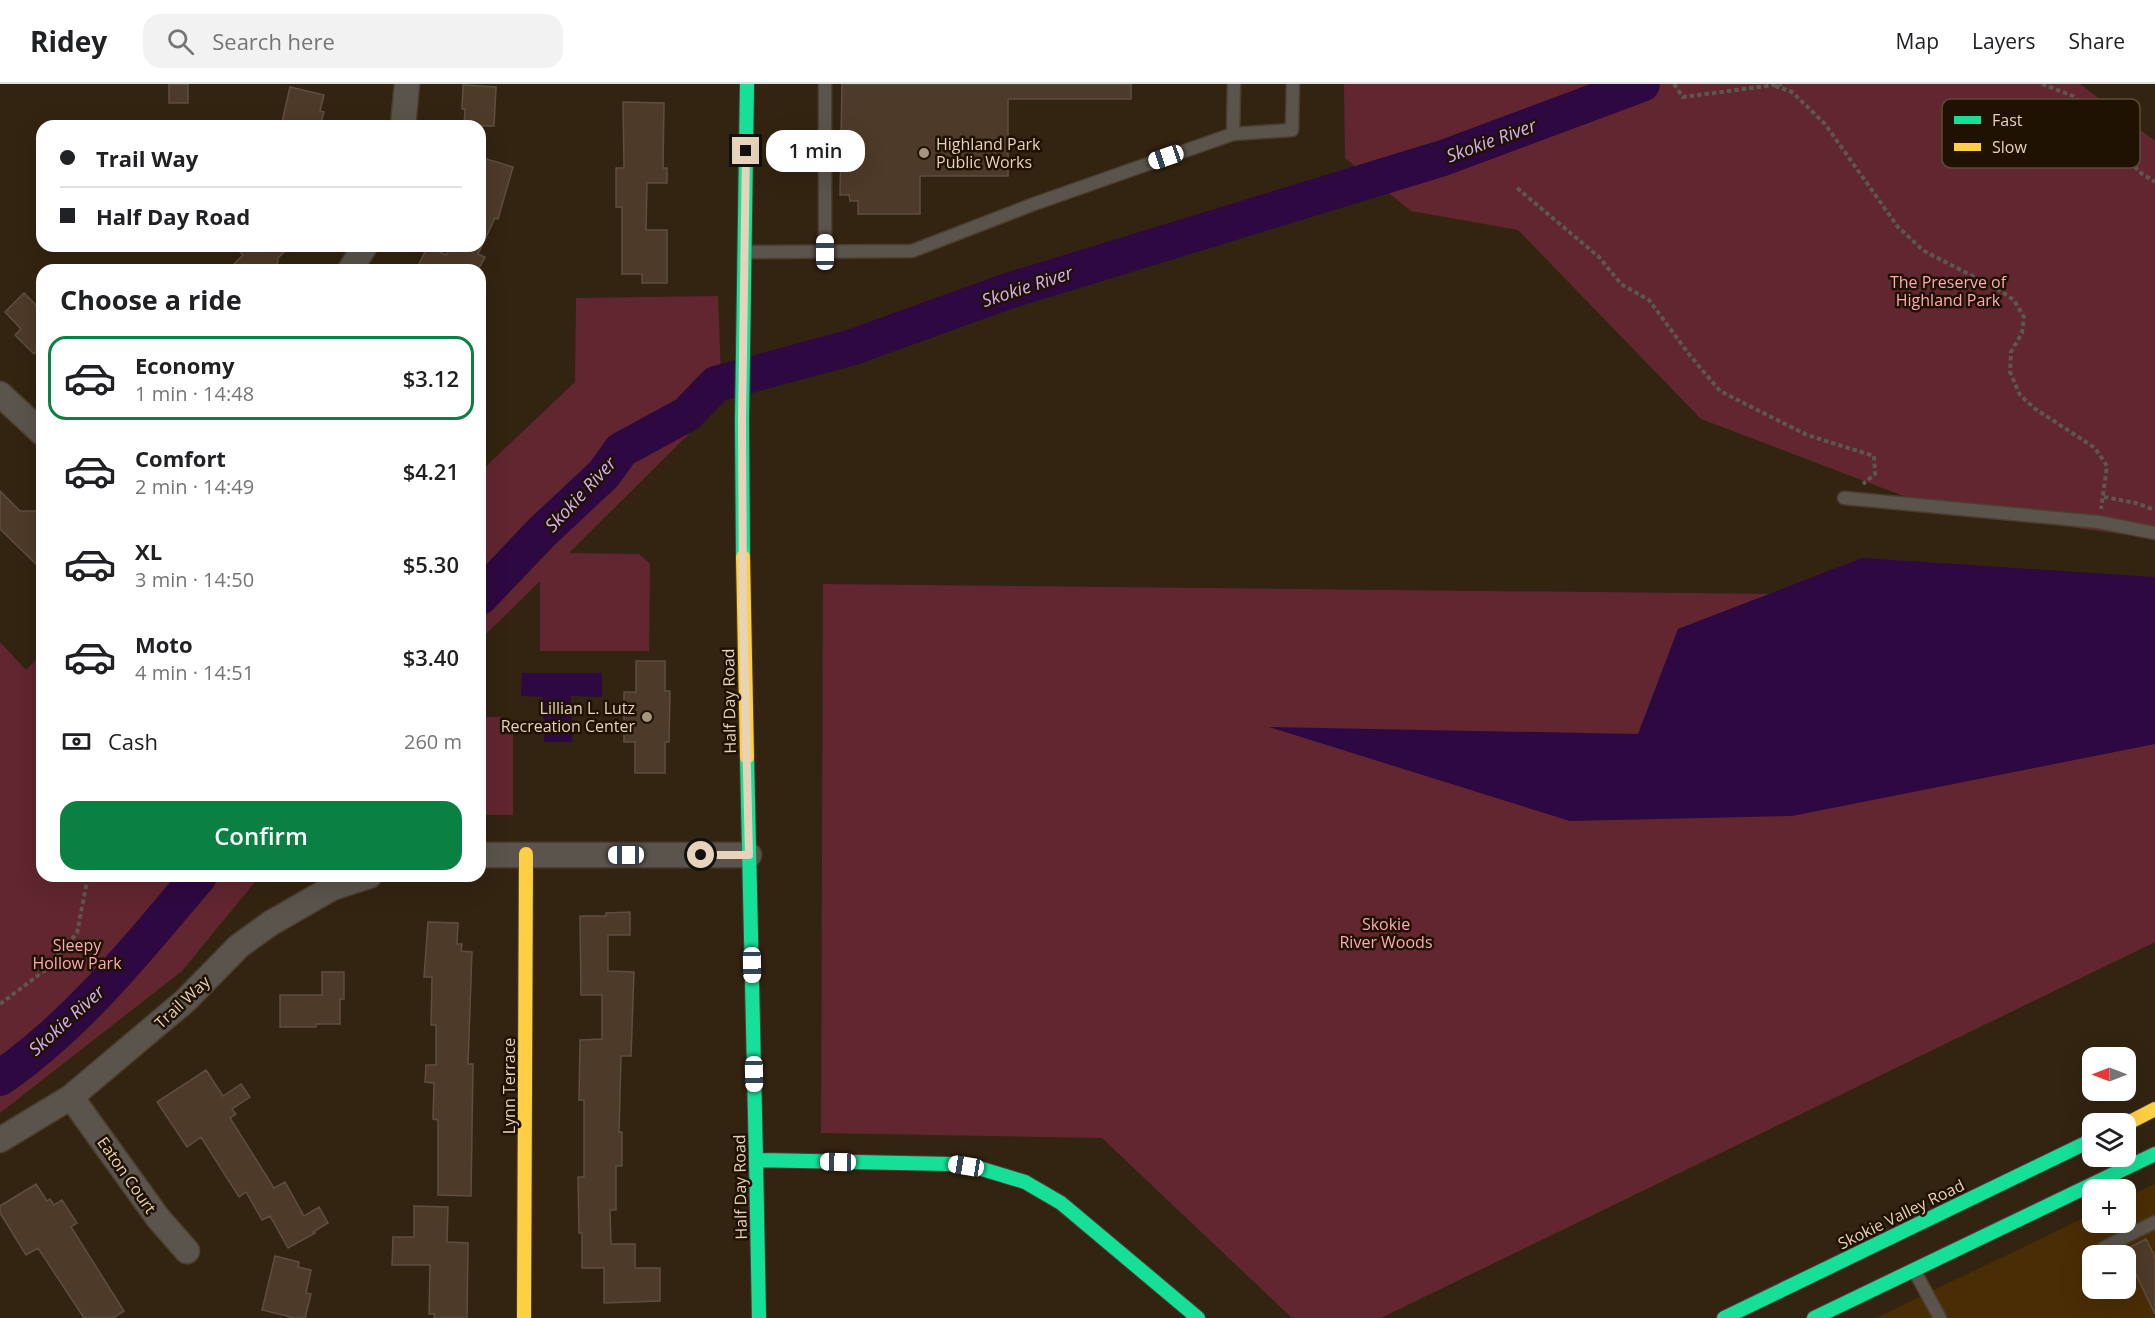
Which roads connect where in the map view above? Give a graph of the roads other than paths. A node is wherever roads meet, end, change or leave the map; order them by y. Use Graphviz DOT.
graph roads {
  1 [pos="407,84"];
  2 [pos="747,84"];
  3 [pos="825,84"];
  4 [pos="1234,84"];
  5 [pos="1293,84"];
  6 [pos="404,120"];
  7 [pos="1233,134"];
  8 [pos="745,252"];
  9 [pos="825,252"];
  10 [pos="0,394"];
  11 [pos="36,427"];
  12 [pos="1844,498"];
  13 [pos="2155,533"];
  14 [pos="526,854"];
  15 [pos="486,855"];
  16 [pos="749,855"];
  17 [pos="350,882"];
  18 [pos="71,1097"];
  19 [pos="2155,1109"];
  20 [pos="2136,1119"];
  21 [pos="0,1140"];
  22 [pos="2082,1145"];
  23 [pos="2155,1154"];
  24 [pos="756,1160"];
  25 [pos="2155,1222"];
  26 [pos="2109,1245"];
  27 [pos="187,1251"];
  28 [pos="1847,1258"];
  29 [pos="1914,1271"];
  30 [pos="1708,1314"];
  31 [pos="524,1318"];
  32 [pos="759,1318"];
  33 [pos="1198,1318"];
  34 [pos="1724,1318"];
  35 [pos="1814,1318"];
  36 [pos="1940,1318"];
  1 -- 6 [label="street"];
  2 -- 8 [label="main road, Half Day Road"];
  3 -- 9 [label="lane"];
  4 -- 7 [label="lane"];
  5 -- 7 [label="lane"];
  7 -- 9 [label="lane"];
  8 -- 9 [label="lane"];
  8 -- 16 [label="main road, Half Day Road"];
  10 -- 11 [label="street"];
  12 -- 13 [label="lane"];
  14 -- 15 [label="street"];
  14 -- 16 [label="street"];
  14 -- 31 [label="main road, Lynn Terrace"];
  16 -- 24 [label="main road, Half Day Road"];
  17 -- 18 [label="street, Trail Way"];
  18 -- 21 [label="street, Trail Way"];
  18 -- 27 [label="street, Eaton Court"];
  19 -- 20 [label="main road"];
  22 -- 28 [label="main road, Skokie Valley Road"];
  23 -- 29 [label="main road"];
  24 -- 32 [label="main road, Half Day Road"];
  24 -- 33 [label="main road"];
  25 -- 26 [label="lane"];
  28 -- 30 [label="main road"];
  28 -- 34 [label="main road, Skokie Valley Road"];
  29 -- 35 [label="main road"];
  29 -- 36 [label="lane"];
}
